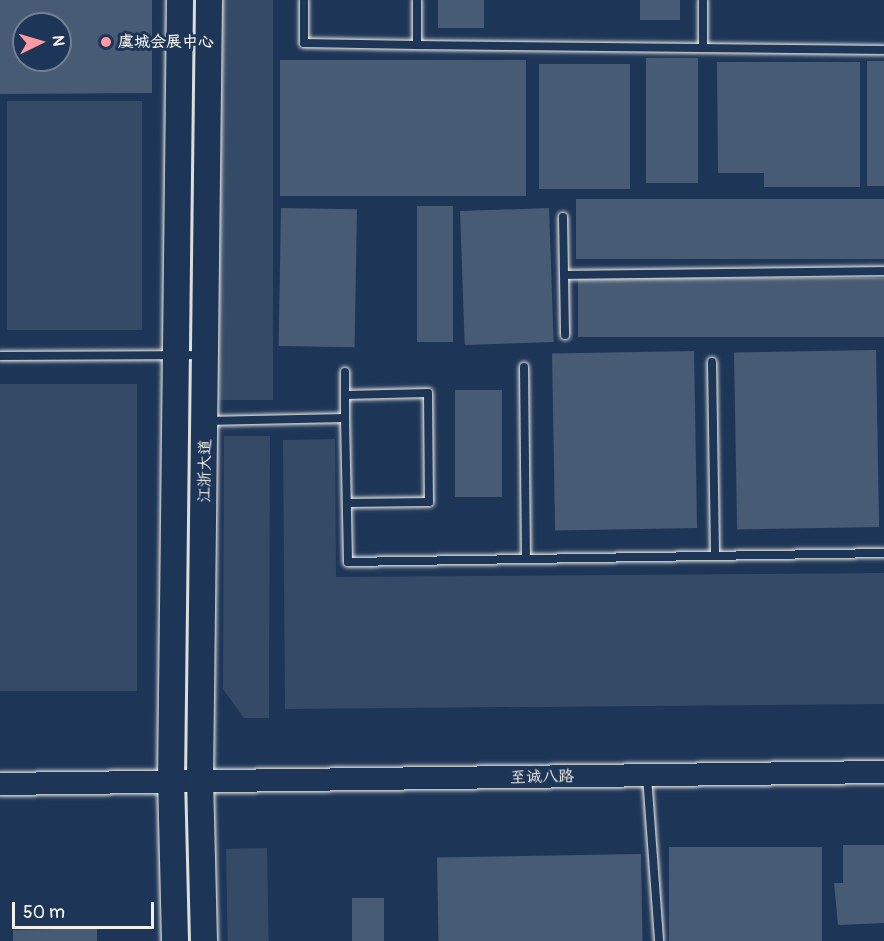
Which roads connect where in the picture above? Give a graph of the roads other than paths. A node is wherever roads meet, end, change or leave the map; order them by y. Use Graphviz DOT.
graph roads {
  1 [pos="180,0"];
  2 [pos="209,0"];
  3 [pos="304,0"];
  4 [pos="417,0"];
  5 [pos="703,0"];
  6 [pos="417,45"];
  7 [pos="702,48"];
  8 [pos="884,50"];
  9 [pos="563,217"];
  10 [pos="884,271"];
  11 [pos="564,275"];
  12 [pos="564,335"];
  13 [pos="0,356"];
  14 [pos="176,356"];
  15 [pos="206,356"];
  16 [pos="712,362"];
  17 [pos="524,367"];
  18 [pos="345,372"];
  19 [pos="345,395"];
  20 [pos="345,418"];
  21 [pos="206,421"];
  22 [pos="347,503"];
  23 [pos="884,553"];
  24 [pos="715,556"];
  25 [pos="526,559"];
  26 [pos="884,772"];
  27 [pos="647,776"];
  28 [pos="171,782"];
  29 [pos="200,782"];
  30 [pos="0,784"];
  31 [pos="175,941"];
  32 [pos="204,941"];
  33 [pos="659,941"];
  1 -- 14 [label="main road, 江浙大道"];
  2 -- 15 [label="main road, 江浙大道"];
  3 -- 6 [label="lane"];
  4 -- 6 [label="lane"];
  5 -- 7 [label="lane"];
  6 -- 7 [label="lane"];
  7 -- 8 [label="lane"];
  9 -- 11 [label="lane"];
  10 -- 11 [label="lane"];
  11 -- 12 [label="lane"];
  13 -- 14 [label="lane"];
  14 -- 15 [label="lane"];
  14 -- 28 [label="main road, 江浙大道"];
  15 -- 21 [label="main road, 江浙大道"];
  16 -- 24 [label="lane"];
  17 -- 25 [label="lane"];
  18 -- 19 [label="lane"];
  19 -- 20 [label="lane"];
  19 -- 22 [label="lane"];
  20 -- 21 [label="lane"];
  20 -- 22 [label="lane"];
  21 -- 29 [label="main road, 江浙大道"];
  22 -- 25 [label="lane"];
  23 -- 24 [label="lane"];
  24 -- 25 [label="lane"];
  26 -- 27 [label="main road, 至诚八路"];
  27 -- 29 [label="main road, 至诚八路"];
  27 -- 33 [label="lane"];
  28 -- 29 [label="main road, 至诚八路"];
  28 -- 30 [label="main road, 至诚八路"];
  28 -- 31 [label="main road, 江浙大道"];
  29 -- 32 [label="main road, 江浙大道"];
}
